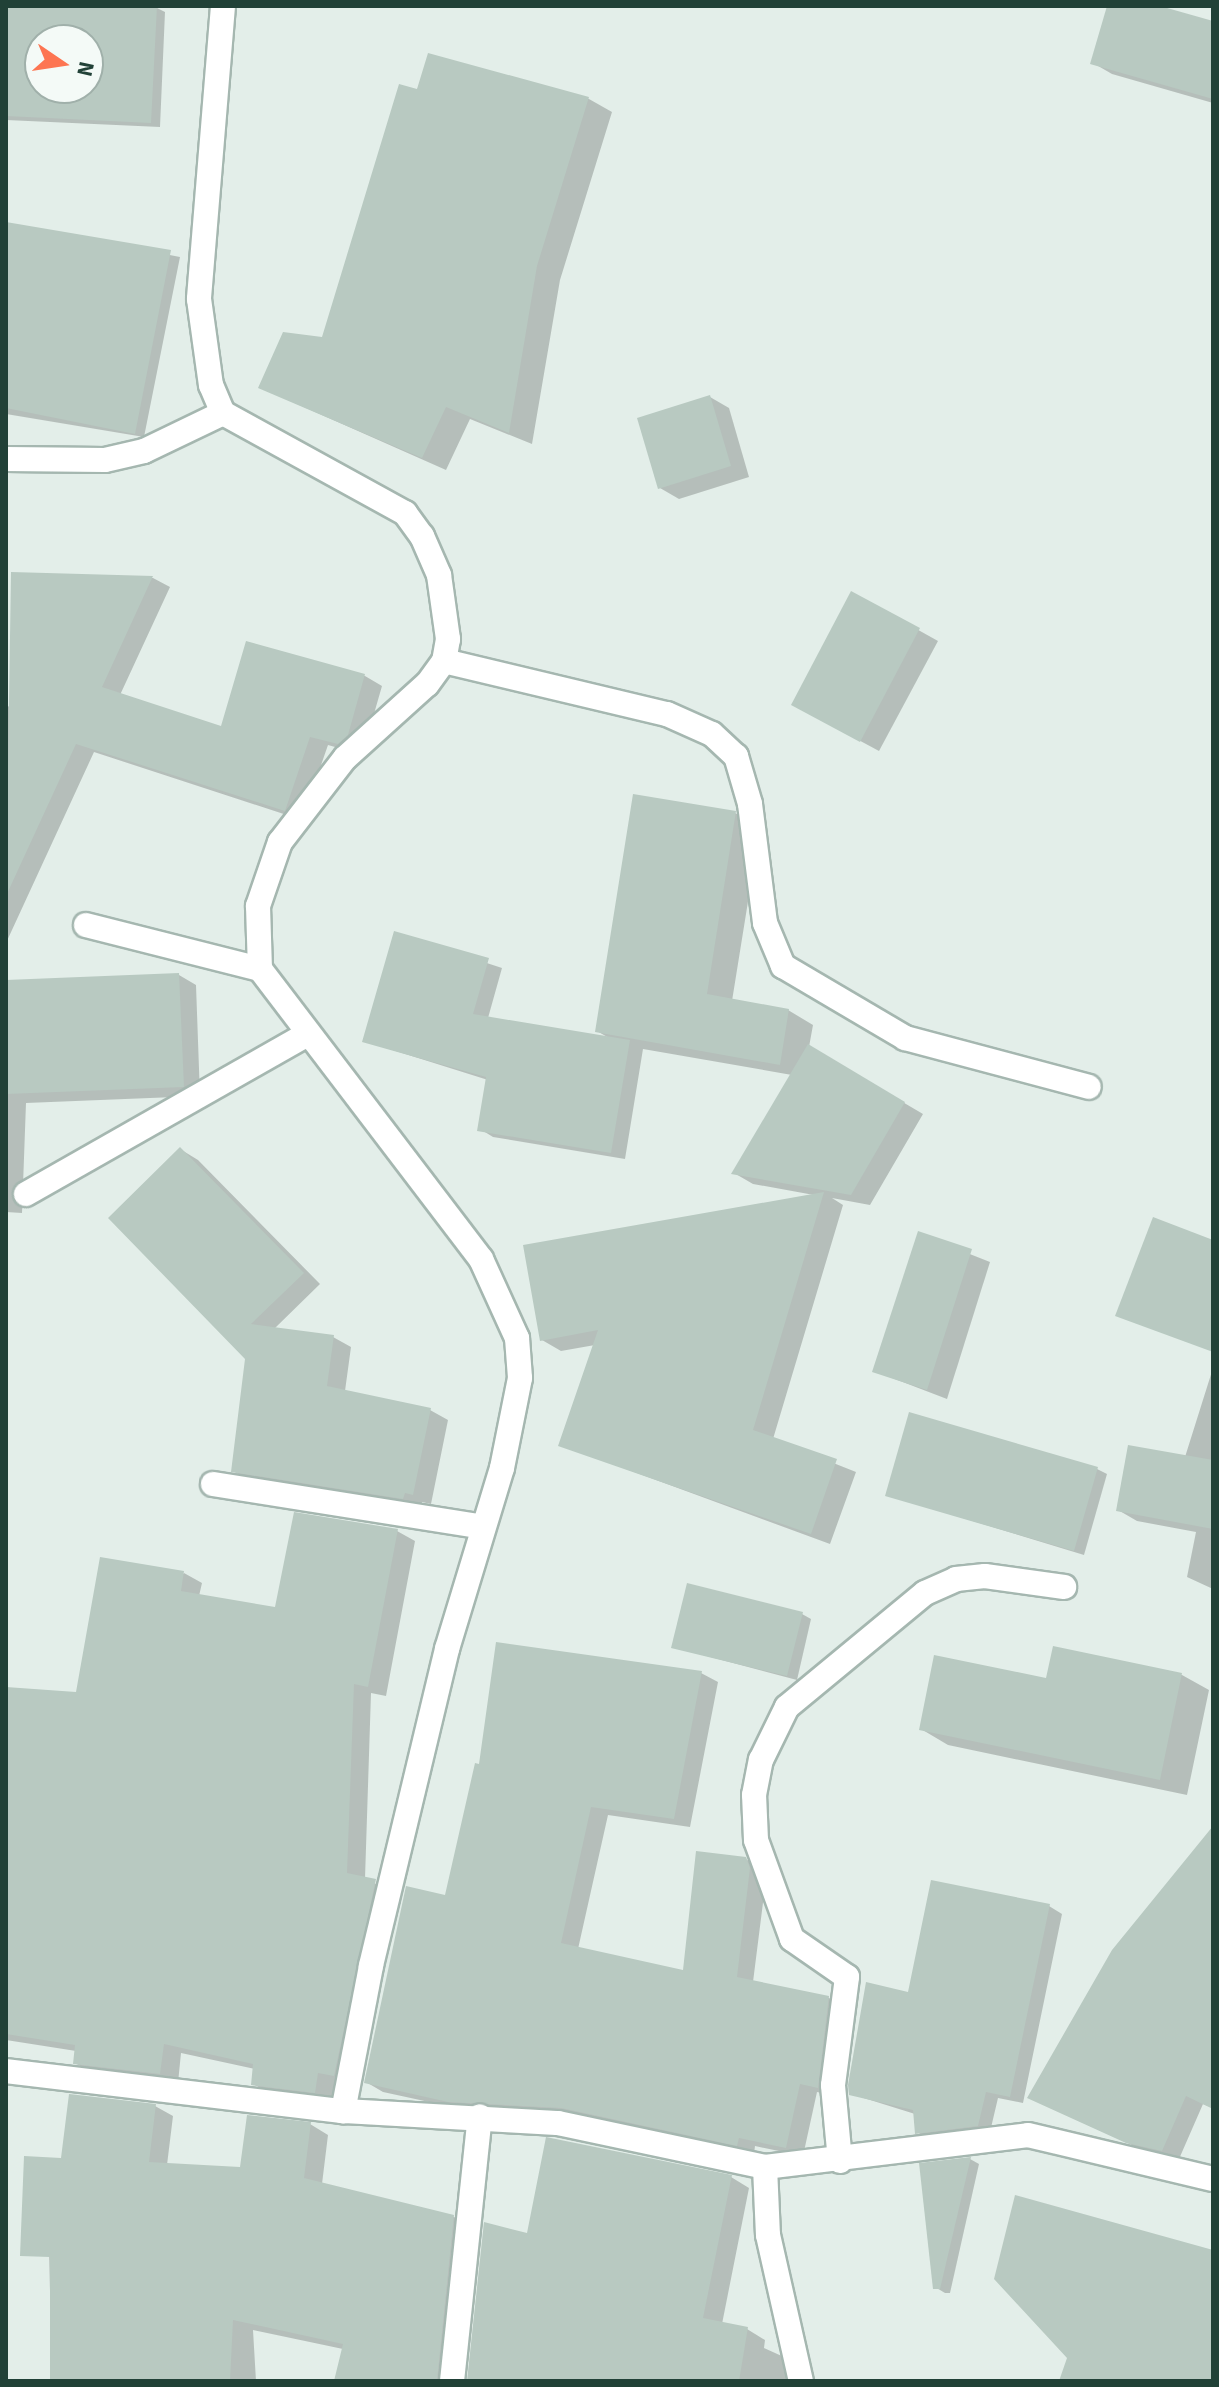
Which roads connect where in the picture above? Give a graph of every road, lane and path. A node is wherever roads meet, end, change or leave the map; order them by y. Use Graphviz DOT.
graph roads {
  1 [pos="223,6"];
  2 [pos="223,413"];
  3 [pos="6,459"];
  4 [pos="444,661"];
  5 [pos="86,925"];
  6 [pos="260,969"];
  7 [pos="306,1035"];
  8 [pos="1089,1087"];
  9 [pos="26,1194"];
  10 [pos="213,1484"];
  11 [pos="483,1527"];
  12 [pos="1064,1587"];
  13 [pos="6,2071"];
  14 [pos="343,2111"];
  15 [pos="480,2116"];
  16 [pos="840,2161"];
  17 [pos="765,2167"];
  18 [pos="1213,2179"];
  19 [pos="452,2381"];
  20 [pos="801,2381"];
  1 -- 2 [label="street"];
  2 -- 3 [label="street"];
  2 -- 4 [label="street"];
  4 -- 6 [label="street"];
  4 -- 8 [label="street"];
  5 -- 6 [label="street"];
  6 -- 7 [label="street"];
  7 -- 9 [label="street"];
  7 -- 11 [label="street"];
  10 -- 11 [label="street"];
  11 -- 14 [label="street"];
  12 -- 16 [label="street"];
  13 -- 14 [label="street"];
  14 -- 15 [label="street"];
  15 -- 17 [label="street"];
  15 -- 19 [label="street"];
  16 -- 17 [label="street"];
  16 -- 18 [label="street"];
  17 -- 20 [label="street"];
}
